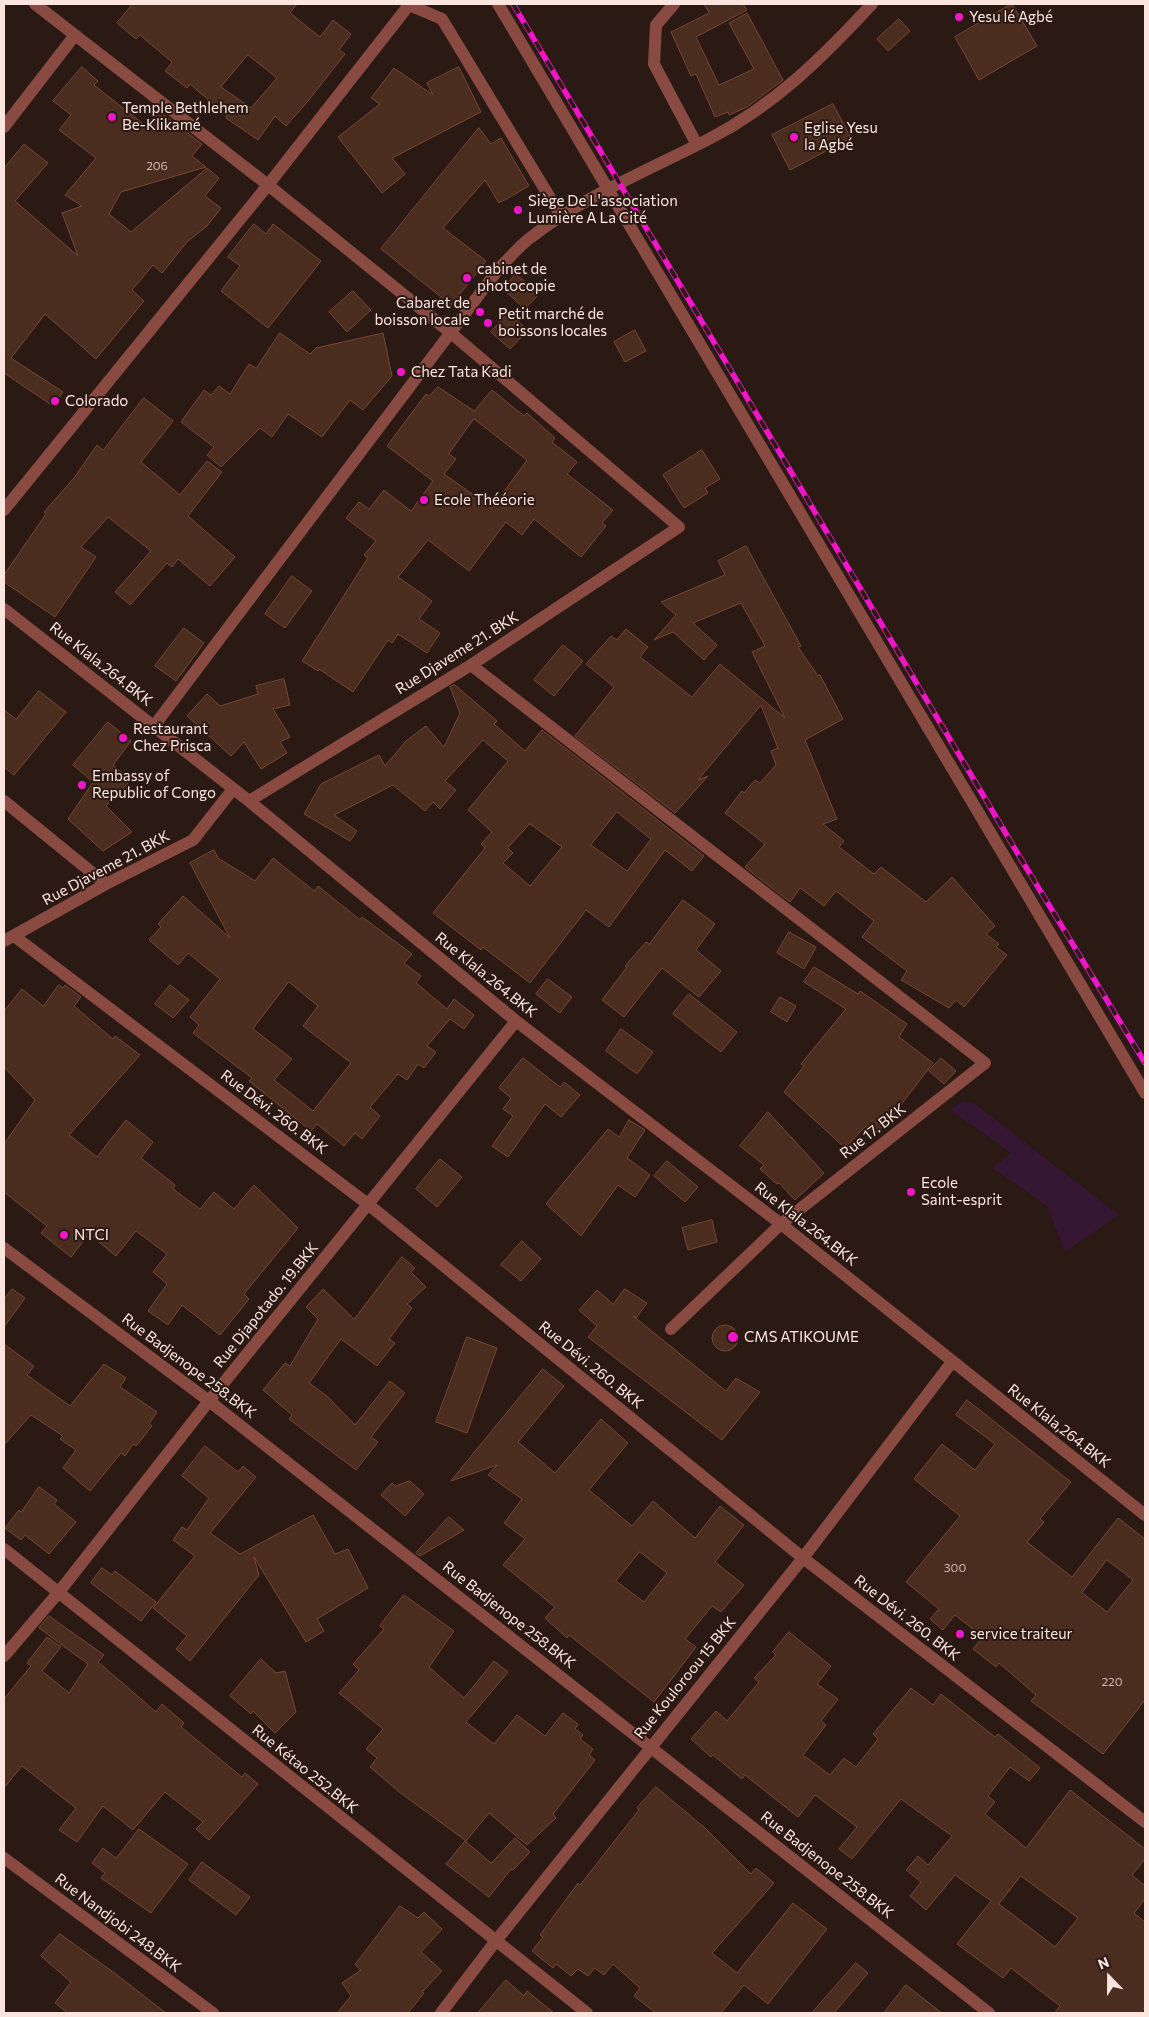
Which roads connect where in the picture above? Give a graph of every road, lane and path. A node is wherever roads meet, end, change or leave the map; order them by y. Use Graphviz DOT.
graph roads {
  1 [pos="35,4"];
  2 [pos="408,4"];
  3 [pos="498,4"];
  4 [pos="674,4"];
  5 [pos="872,4"];
  6 [pos="75,36"];
  7 [pos="4,127"];
  8 [pos="697,145"];
  9 [pos="268,185"];
  10 [pos="607,189"];
  11 [pos="561,216"];
  12 [pos="451,333"];
  13 [pos="4,510"];
  14 [pos="4,609"];
  15 [pos="471,665"];
  16 [pos="154,726"];
  17 [pos="233,789"];
  18 [pos="4,800"];
  19 [pos="249,801"];
  20 [pos="106,884"];
  21 [pos="9,938"];
  22 [pos="516,1022"];
  23 [pos="1145,1093"];
  24 [pos="369,1205"];
  25 [pos="781,1224"];
  26 [pos="4,1248"];
  27 [pos="671,1329"];
  28 [pos="952,1362"];
  29 [pos="209,1401"];
  30 [pos="1145,1514"];
  31 [pos="4,1549"];
  32 [pos="803,1558"];
  33 [pos="59,1592"];
  34 [pos="4,1656"];
  35 [pos="651,1747"];
  36 [pos="1145,1822"];
  37 [pos="4,1858"];
  38 [pos="494,1942"];
  39 [pos="213,2013"];
  40 [pos="441,2013"];
  41 [pos="587,2013"];
  42 [pos="989,2013"];
  1 -- 6 [label="street"];
  2 -- 9 [label="street"];
  2 -- 11 [label="street"];
  3 -- 10 [label="street"];
  4 -- 8 [label="street"];
  5 -- 8 [label="street"];
  6 -- 7 [label="street"];
  6 -- 9 [label="street"];
  8 -- 10 [label="street"];
  9 -- 12 [label="street"];
  9 -- 13 [label="street"];
  10 -- 11 [label="street"];
  10 -- 23 [label="street"];
  11 -- 12 [label="street"];
  12 -- 15 [label="street, Rue Djaveme 21. BKK"];
  12 -- 16 [label="street"];
  14 -- 16 [label="street, Rue Klala.264.BKK"];
  15 -- 19 [label="street, Rue Djaveme 21. BKK"];
  15 -- 25 [label="street, Rue 17. BKK"];
  16 -- 17 [label="street, Rue Klala.264.BKK"];
  17 -- 19 [label="street, Rue Klala.264.BKK"];
  17 -- 20 [label="street, Rue Djaveme 21. BKK"];
  18 -- 20 [label="street"];
  19 -- 22 [label="street, Rue Klala.264.BKK"];
  20 -- 21 [label="street, Rue Djaveme 21. BKK"];
  21 -- 24 [label="street, Rue Dévi. 260. BKK"];
  22 -- 24 [label="street, Rue Djapotado. 19.BKK"];
  22 -- 25 [label="street, Rue Klala.264.BKK"];
  24 -- 29 [label="street, Rue Djapotado. 19.BKK"];
  24 -- 32 [label="street, Rue Dévi. 260. BKK"];
  25 -- 27 [label="street, Rue 17. BKK"];
  25 -- 28 [label="street, Rue Klala.264.BKK"];
  26 -- 29 [label="street, Rue Badjenope 258.BKK"];
  28 -- 30 [label="street, Rue Klala,264.BKK"];
  28 -- 32 [label="street, Rue Kouloroou 15 BKK"];
  29 -- 33 [label="street, Rue Djapotado. 19.BKK"];
  29 -- 35 [label="street, Rue Badjenope 258.BKK"];
  31 -- 33 [label="street, Rue Kétao 252.BKK"];
  32 -- 35 [label="street, Rue Kouloroou 15 BKK"];
  32 -- 36 [label="street, Rue Dévi. 260. BKK"];
  33 -- 34 [label="street, Rue Djapotado. 19.BKK"];
  33 -- 38 [label="street, Rue Kétao 252.BKK"];
  35 -- 38 [label="street, Rue Kouloroou 15 BKK"];
  35 -- 42 [label="street, Rue Badjenope 258.BKK"];
  37 -- 39 [label="street, Rue Nandjobi 248.BKK"];
  38 -- 40 [label="street, Rue Kouloroou 15 BKK"];
  38 -- 41 [label="street, Rue Kétao 252.BKK"];
}
